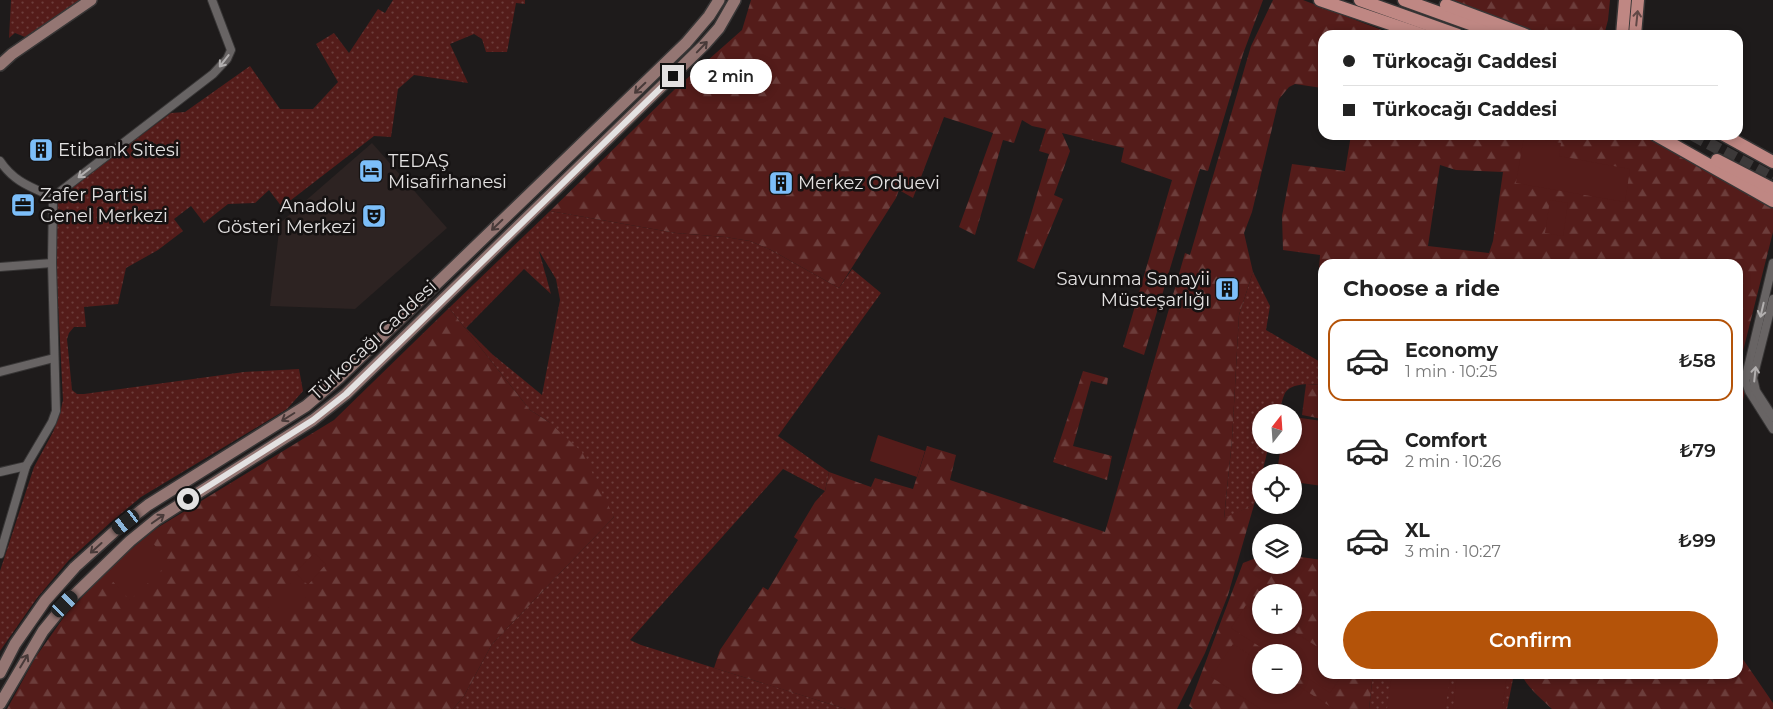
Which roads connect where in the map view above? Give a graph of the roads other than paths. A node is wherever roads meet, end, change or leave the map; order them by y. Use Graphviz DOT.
graph roads {
  1 [pos="92,0"];
  2 [pos="212,0"];
  3 [pos="718,0"];
  4 [pos="735,0"];
  5 [pos="1320,0"];
  6 [pos="1340,0"];
  7 [pos="1360,0"];
  8 [pos="1396,0"];
  9 [pos="1404,0"];
  10 [pos="1431,0"];
  11 [pos="1626,0"];
  12 [pos="1638,0"];
  13 [pos="1408,30"];
  14 [pos="1421,30"];
  15 [pos="1444,30"];
  16 [pos="1472,30"];
  17 [pos="1487,30"];
  18 [pos="1512,30"];
  19 [pos="1621,30"];
  20 [pos="1635,30"];
  21 [pos="0,65"];
  22 [pos="1743,136"];
  23 [pos="1665,140"];
  24 [pos="1681,140"];
  25 [pos="1733,140"];
  26 [pos="1773,152"];
  27 [pos="0,161"];
  28 [pos="1773,162"];
  29 [pos="1770,186"];
  30 [pos="53,198"];
  31 [pos="523,201"];
  32 [pos="1773,201"];
  33 [pos="536,208"];
  34 [pos="514,209"];
  35 [pos="528,216"];
  36 [pos="52,263"];
  37 [pos="1773,263"];
  38 [pos="0,267"];
  39 [pos="1773,299"];
  40 [pos="54,358"];
  41 [pos="0,372"];
  42 [pos="306,406"];
  43 [pos="1773,417"];
  44 [pos="313,420"];
  45 [pos="1773,429"];
  46 [pos="26,466"];
  47 [pos="0,472"];
  48 [pos="0,554"];
  49 [pos="0,674"];
  50 [pos="0,704"];
  1 -- 21 [label="main road"];
  2 -- 30 [label="street, one-way"];
  3 -- 31 [label="main road, Türkocağı Caddesi, one-way"];
  33 -- 4 [label="main road, Türkocağı Caddesi, one-way"];
  5 -- 13 [label="main road"];
  6 -- 14 [label="main road"];
  7 -- 15 [label="main road"];
  8 -- 16 [label="main road"];
  9 -- 17 [label="main road"];
  10 -- 18 [label="main road"];
  11 -- 19 [label="main road"];
  20 -- 12 [label="main road, one-way"];
  22 -- 26 [label="main road"];
  23 -- 32 [label="main road"];
  24 -- 29 [label="main road"];
  25 -- 28 [label="main road"];
  27 -- 30 [label="street"];
  30 -- 36 [label="street"];
  31 -- 33 [label="main road"];
  31 -- 34 [label="main road, Türkocağı Caddesi"];
  33 -- 35 [label="main road, Türkocağı Caddesi"];
  34 -- 35 [label="main road"];
  34 -- 42 [label="main road, Türkocağı Caddesi, one-way"];
  35 -- 44 [label="main road, Türkocağı Caddesi"];
  36 -- 38 [label="street"];
  36 -- 40 [label="street"];
  37 -- 45 [label="street, one-way"];
  43 -- 39 [label="street, one-way"];
  40 -- 41 [label="street"];
  40 -- 46 [label="street"];
  42 -- 44 [label="main road"];
  42 -- 49 [label="main road, Türkocağı Caddesi, one-way"];
  50 -- 44 [label="main road, Türkocağı Caddesi, one-way"];
  46 -- 47 [label="street"];
  46 -- 48 [label="street"];
}
